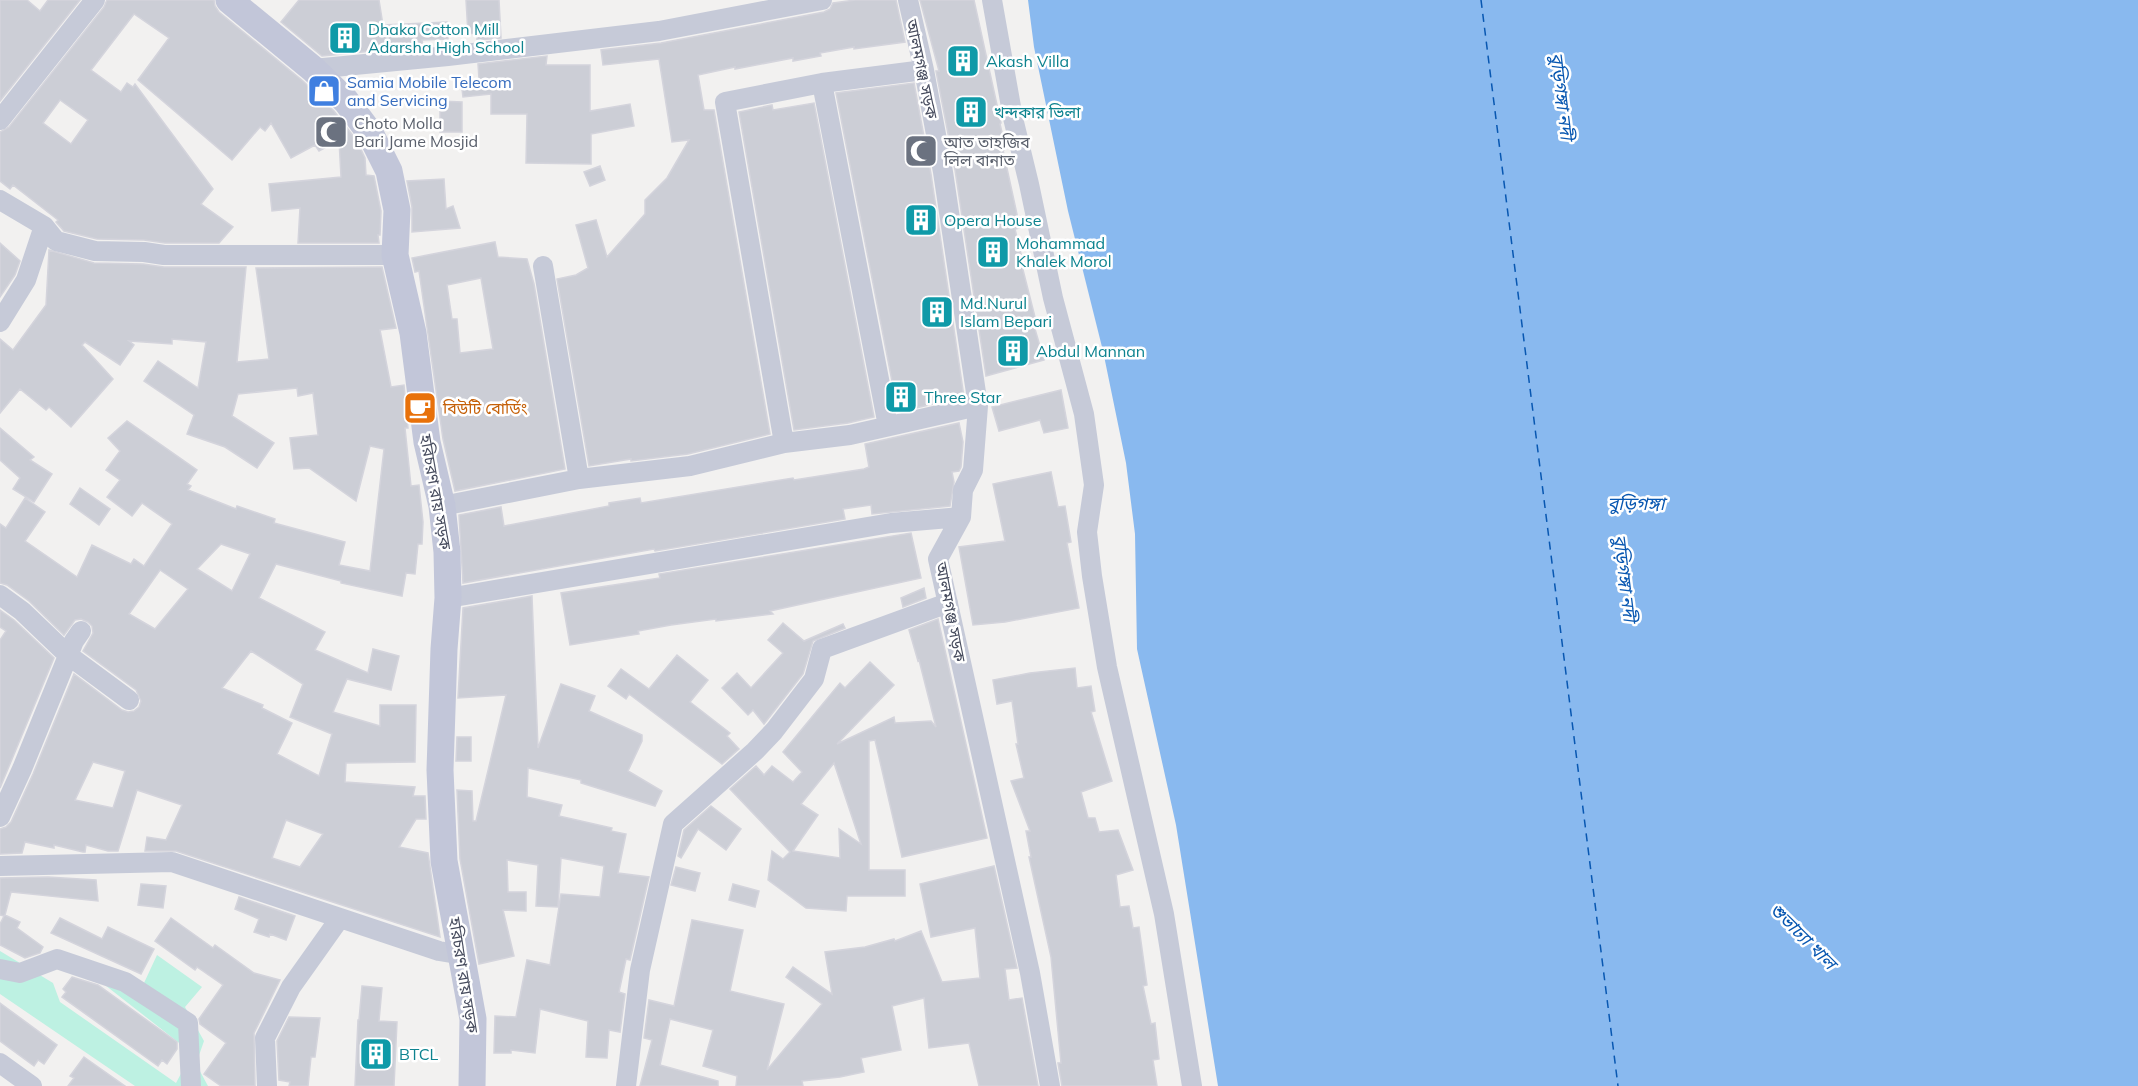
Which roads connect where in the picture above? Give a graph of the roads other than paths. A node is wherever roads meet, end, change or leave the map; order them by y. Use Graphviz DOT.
graph roads {
  1 [pos="95,0"];
  2 [pos="230,0"];
  3 [pos="822,0"];
  4 [pos="908,0"];
  5 [pos="992,0"];
  6 [pos="313,69"];
  7 [pos="924,70"];
  8 [pos="822,83"];
  9 [pos="0,120"];
  10 [pos="0,200"];
  11 [pos="44,226"];
  12 [pos="395,255"];
  13 [pos="543,266"];
  14 [pos="0,322"];
  15 [pos="978,406"];
  16 [pos="888,426"];
  17 [pos="784,443"];
  18 [pos="579,479"];
  19 [pos="442,506"];
  20 [pos="962,517"];
  21 [pos="0,595"];
  22 [pos="448,598"];
  23 [pos="948,603"];
  24 [pos="81,631"];
  25 [pos="68,655"];
  26 [pos="129,700"];
  27 [pos="0,817"];
  28 [pos="0,866"];
  29 [pos="340,918"];
  30 [pos="463,955"];
  31 [pos="0,969"];
  32 [pos="0,1063"];
  33 [pos="32,1086"];
  34 [pos="191,1086"];
  35 [pos="267,1086"];
  36 [pos="472,1086"];
  37 [pos="626,1086"];
  38 [pos="1050,1086"];
  39 [pos="1192,1086"];
  1 -- 9 [label="street"];
  2 -- 6 [label="main road, হরিচরণ রায় সড়ক"];
  3 -- 6 [label="street"];
  4 -- 7 [label="street, আলমগঞ্জ সড়ক"];
  5 -- 39 [label="street"];
  6 -- 12 [label="main road, হরিচরণ রায় সড়ক"];
  7 -- 8 [label="street"];
  7 -- 15 [label="street, আলমগঞ্জ সড়ক"];
  8 -- 16 [label="street"];
  8 -- 17 [label="street"];
  10 -- 11 [label="street"];
  11 -- 12 [label="street"];
  11 -- 14 [label="street"];
  12 -- 19 [label="main road, হরিচরণ রায় সড়ক"];
  13 -- 18 [label="street"];
  15 -- 16 [label="street"];
  15 -- 20 [label="street, আলমগঞ্জ সড়ক"];
  16 -- 17 [label="street"];
  17 -- 18 [label="street"];
  18 -- 19 [label="street"];
  19 -- 22 [label="main road, হরিচরণ রায় সড়ক"];
  20 -- 22 [label="street"];
  20 -- 23 [label="street, আলমগঞ্জ সড়ক"];
  21 -- 25 [label="street"];
  22 -- 30 [label="main road, হরিচরণ রায় সড়ক"];
  23 -- 37 [label="street"];
  23 -- 38 [label="street, আলমগঞ্জ সড়ক"];
  24 -- 25 [label="street"];
  25 -- 26 [label="street"];
  25 -- 27 [label="street"];
  28 -- 29 [label="street"];
  29 -- 30 [label="street"];
  29 -- 35 [label="street"];
  30 -- 36 [label="main road, হরিচরণ রায় সড়ক"];
  31 -- 34 [label="street"];
  32 -- 33 [label="street"];
}
